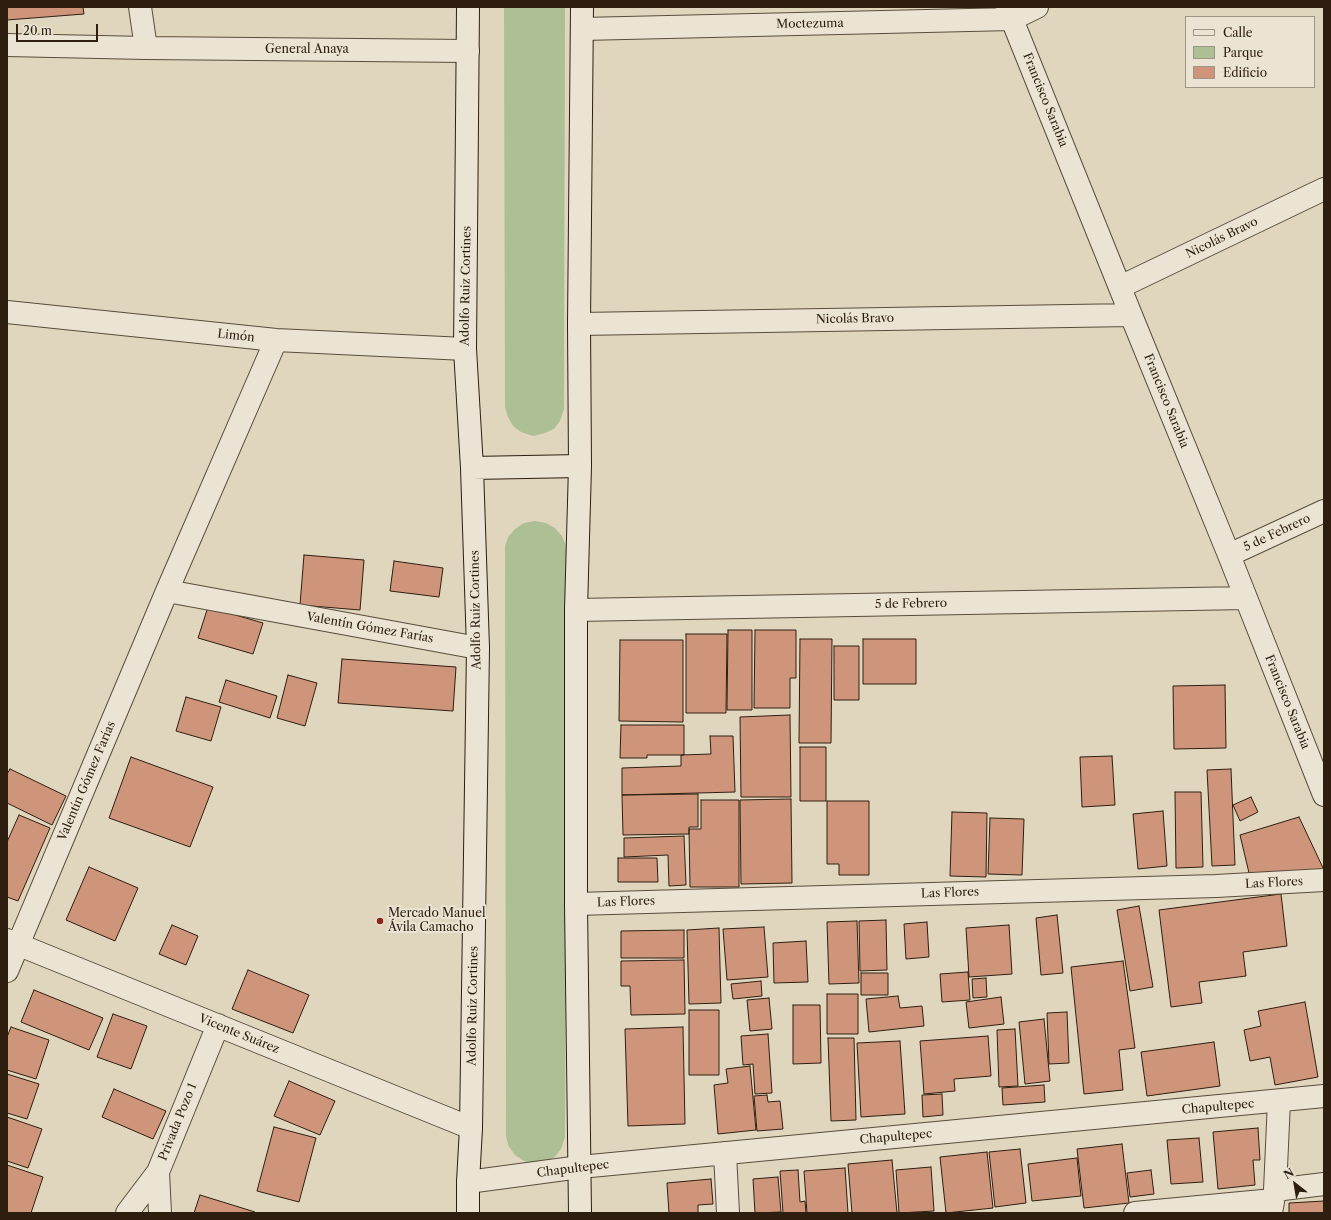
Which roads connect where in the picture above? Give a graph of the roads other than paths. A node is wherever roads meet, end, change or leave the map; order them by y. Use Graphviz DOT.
graph roads {
  1 [pos="140,7"];
  2 [pos="468,7"];
  3 [pos="582,7"];
  4 [pos="1037,7"];
  5 [pos="1009,13"];
  6 [pos="582,29"];
  7 [pos="7,45"];
  8 [pos="146,48"];
  9 [pos="468,51"];
  10 [pos="1324,189"];
  11 [pos="1120,287"];
  12 [pos="7,312"];
  13 [pos="1131,315"];
  14 [pos="579,324"];
  15 [pos="276,340"];
  16 [pos="465,349"];
  17 [pos="580,466"];
  18 [pos="472,468"];
  19 [pos="1324,512"];
  20 [pos="1229,555"];
  21 [pos="167,591"];
  22 [pos="1246,598"];
  23 [pos="576,610"];
  24 [pos="478,648"];
  25 [pos="1324,795"];
  26 [pos="1324,880"];
  27 [pos="576,904"];
  28 [pos="13,942"];
  29 [pos="7,971"];
  30 [pos="218,1025"];
  31 [pos="1324,1096"];
  32 [pos="1279,1101"];
  33 [pos="471,1128"];
  34 [pos="725,1153"];
  35 [pos="580,1167"];
  36 [pos="158,1172"];
  37 [pos="468,1182"];
  38 [pos="1324,1184"];
  39 [pos="1273,1201"];
  40 [pos="127,1213"];
  41 [pos="160,1213"];
  42 [pos="468,1213"];
  43 [pos="580,1213"];
  44 [pos="728,1213"];
  45 [pos="1135,1213"];
  1 -- 8 [label="street"];
  2 -- 9 [label="street, Adolfo Ruiz Cortines"];
  3 -- 6 [label="street"];
  4 -- 5 [label="street, Moctezuma"];
  5 -- 6 [label="street, Moctezuma"];
  5 -- 11 [label="street, Francisco Sarabia"];
  6 -- 14 [label="street"];
  7 -- 8 [label="street, General Anaya"];
  8 -- 9 [label="street, General Anaya"];
  9 -- 16 [label="street, Adolfo Ruiz Cortines"];
  10 -- 11 [label="street, Nicolás Bravo"];
  11 -- 13 [label="street, Francisco Sarabia"];
  12 -- 15 [label="street, Limón"];
  13 -- 14 [label="street, Nicolás Bravo"];
  13 -- 20 [label="street, Francisco Sarabia"];
  14 -- 17 [label="street"];
  15 -- 16 [label="street, Limón"];
  15 -- 21 [label="street, Valentín Gómez Farías"];
  16 -- 18 [label="street, Adolfo Ruiz Cortines"];
  17 -- 18 [label="street"];
  17 -- 23 [label="street"];
  18 -- 24 [label="street, Adolfo Ruiz Cortines"];
  19 -- 20 [label="street, 5 de Febrero"];
  20 -- 22 [label="street, Francisco Sarabia"];
  21 -- 24 [label="street, Valentín Gómez Farías"];
  21 -- 28 [label="street, Valentín Gómez Farías"];
  22 -- 23 [label="street, 5 de Febrero"];
  22 -- 25 [label="street, Francisco Sarabia"];
  23 -- 27 [label="street"];
  24 -- 33 [label="street, Adolfo Ruiz Cortines"];
  26 -- 27 [label="street, Las Flores"];
  27 -- 35 [label="street"];
  28 -- 29 [label="street, Valentín Gómez Farías"];
  28 -- 30 [label="street, Vicente Suárez"];
  30 -- 33 [label="street, Vicente Suárez"];
  30 -- 36 [label="street, Privada Pozo 1"];
  31 -- 32 [label="street, Chapultepec"];
  32 -- 34 [label="street, Chapultepec"];
  32 -- 39 [label="street"];
  33 -- 37 [label="street, Adolfo Ruiz Cortines"];
  34 -- 35 [label="street, Chapultepec"];
  34 -- 44 [label="street"];
  35 -- 37 [label="street, Chapultepec"];
  35 -- 43 [label="street"];
  36 -- 40 [label="street, Privada Pozo 1"];
  36 -- 41 [label="street"];
  37 -- 42 [label="street, Adolfo Ruiz Cortines"];
  38 -- 39 [label="street"];
  39 -- 45 [label="street"];
}
